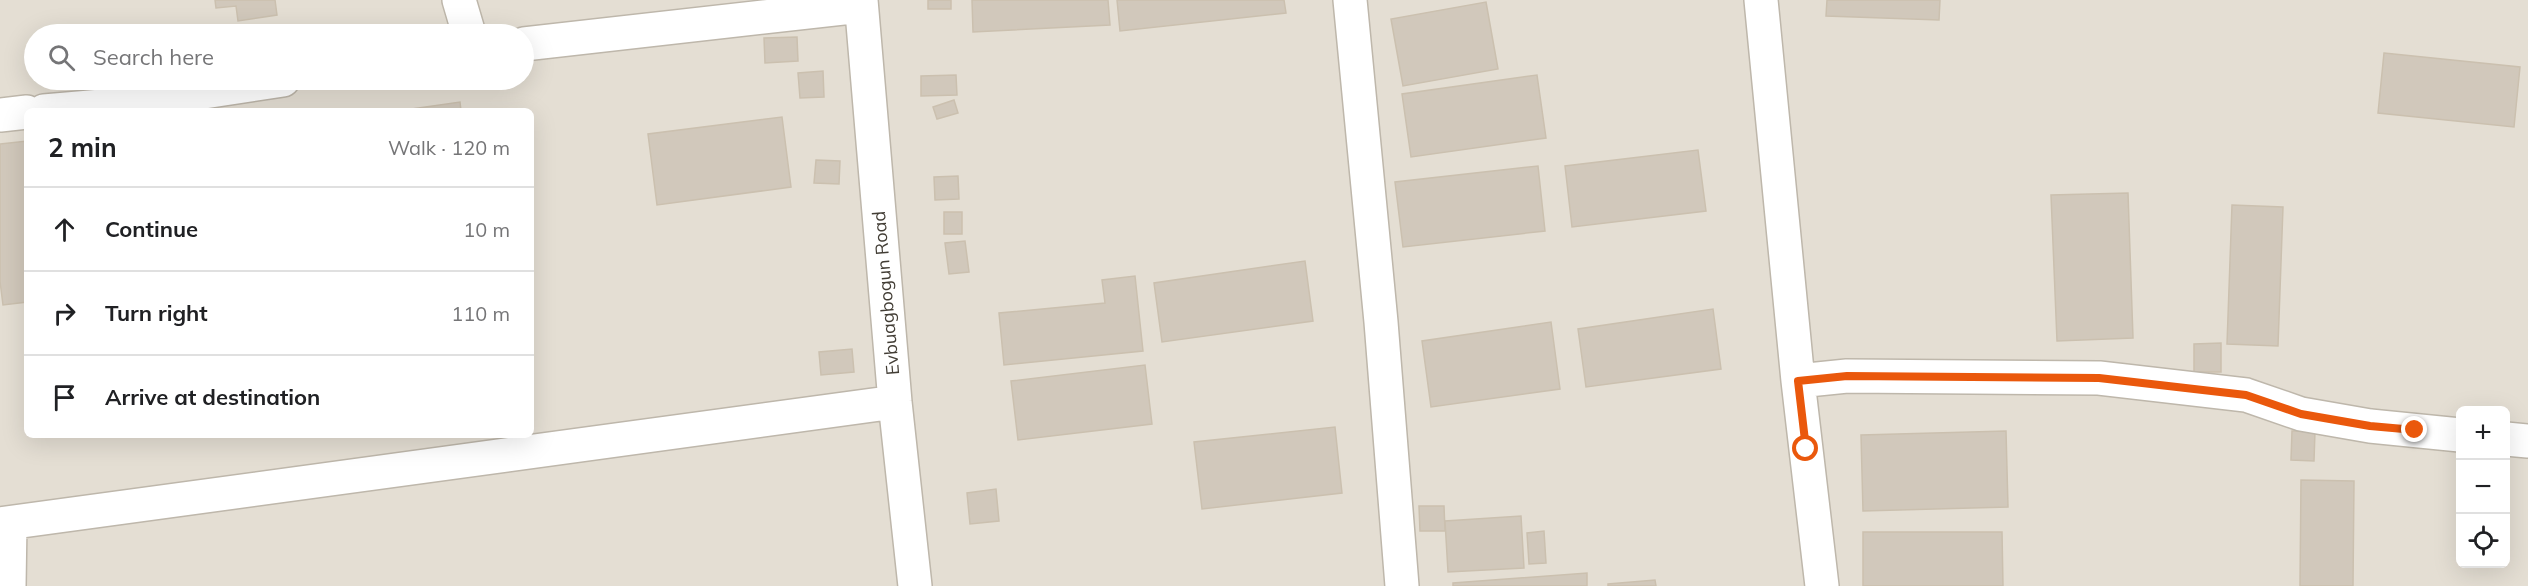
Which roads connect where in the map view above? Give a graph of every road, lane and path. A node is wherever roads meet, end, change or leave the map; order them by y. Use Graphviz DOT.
graph roads {
  1 [pos="459,0"];
  2 [pos="1350,0"];
  3 [pos="1761,0"];
  4 [pos="861,3"];
  5 [pos="466,24"];
  6 [pos="534,43"];
  7 [pos="217,90"];
  8 [pos="79,108"];
  9 [pos="24,112"];
  10 [pos="0,115"];
  11 [pos="1798,381"];
  12 [pos="896,402"];
  13 [pos="2456,435"];
  14 [pos="2510,439"];
  15 [pos="2528,441"];
  16 [pos="5,523"];
  17 [pos="9,586"];
  18 [pos="915,586"];
  19 [pos="1402,586"];
  20 [pos="1822,586"];
  1 -- 5 [label="street"];
  2 -- 19 [label="street"];
  3 -- 11 [label="street"];
  4 -- 6 [label="street"];
  4 -- 12 [label="street, Evbuagbogun Road"];
  7 -- 8 [label="street"];
  9 -- 10 [label="street"];
  11 -- 13 [label="street"];
  11 -- 20 [label="street"];
  12 -- 16 [label="street"];
  12 -- 18 [label="street, Evbuagbogun Road"];
  14 -- 15 [label="street"];
  16 -- 17 [label="street"];
}
